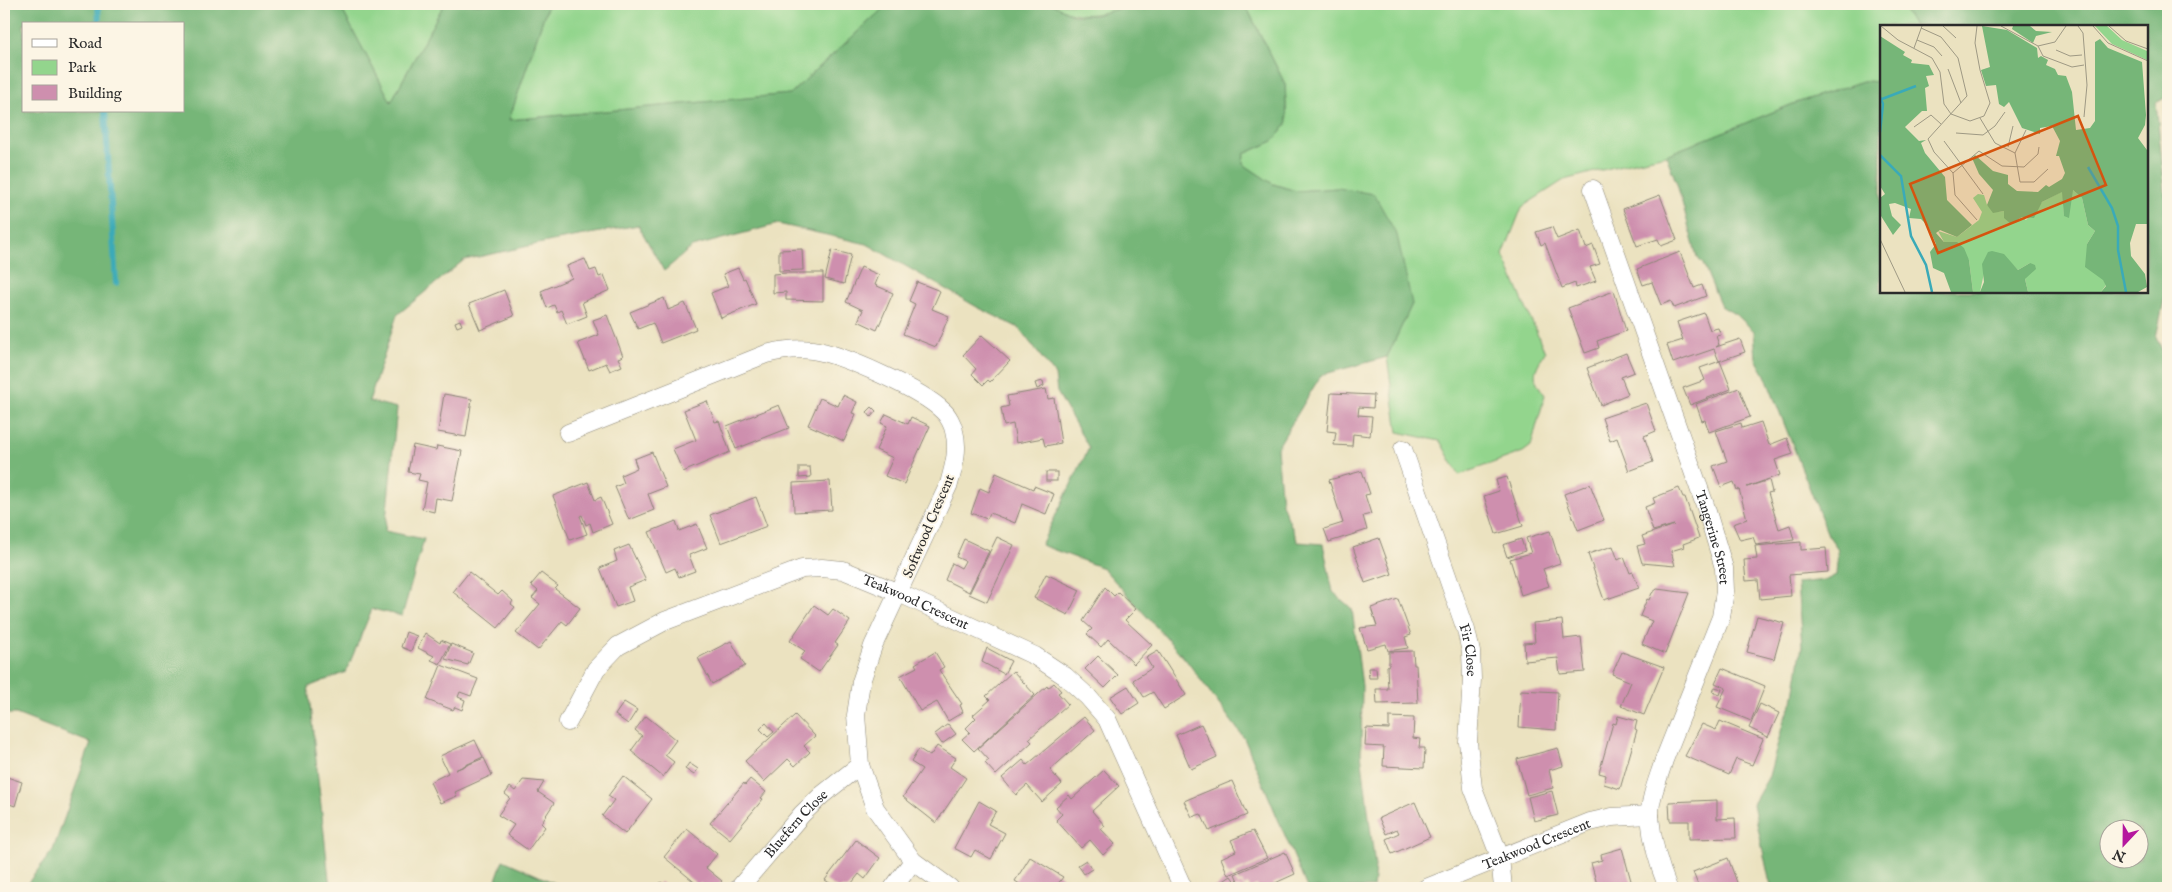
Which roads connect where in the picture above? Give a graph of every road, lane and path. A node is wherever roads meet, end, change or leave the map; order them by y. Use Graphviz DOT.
graph roads {
  1 [pos="1593,189"];
  2 [pos="568,433"];
  3 [pos="1403,448"];
  4 [pos="899,593"];
  5 [pos="568,722"];
  6 [pos="860,765"];
  7 [pos="1650,815"];
  8 [pos="1500,858"];
  9 [pos="912,861"];
  10 [pos="739,888"];
  11 [pos="893,888"];
  12 [pos="950,888"];
  13 [pos="1183,888"];
  14 [pos="1426,888"];
  15 [pos="1503,888"];
  16 [pos="1668,888"];
  1 -- 7 [label="street, Tangerine Street"];
  2 -- 4 [label="street, Softwood Crescent"];
  3 -- 8 [label="street, Fir Close"];
  4 -- 5 [label="street, Teakwood Crescent"];
  4 -- 6 [label="street, Softwood Crescent"];
  4 -- 13 [label="street, Teakwood Crescent"];
  6 -- 9 [label="street, Softwood Crescent"];
  6 -- 10 [label="street, Bluefern Close"];
  7 -- 8 [label="street, Teakwood Crescent"];
  7 -- 16 [label="street, Tangerine Street"];
  8 -- 14 [label="street, Teakwood Crescent"];
  8 -- 15 [label="street, Fir Close"];
  9 -- 11 [label="street"];
  9 -- 12 [label="street, Softwood Crescent"];
}
